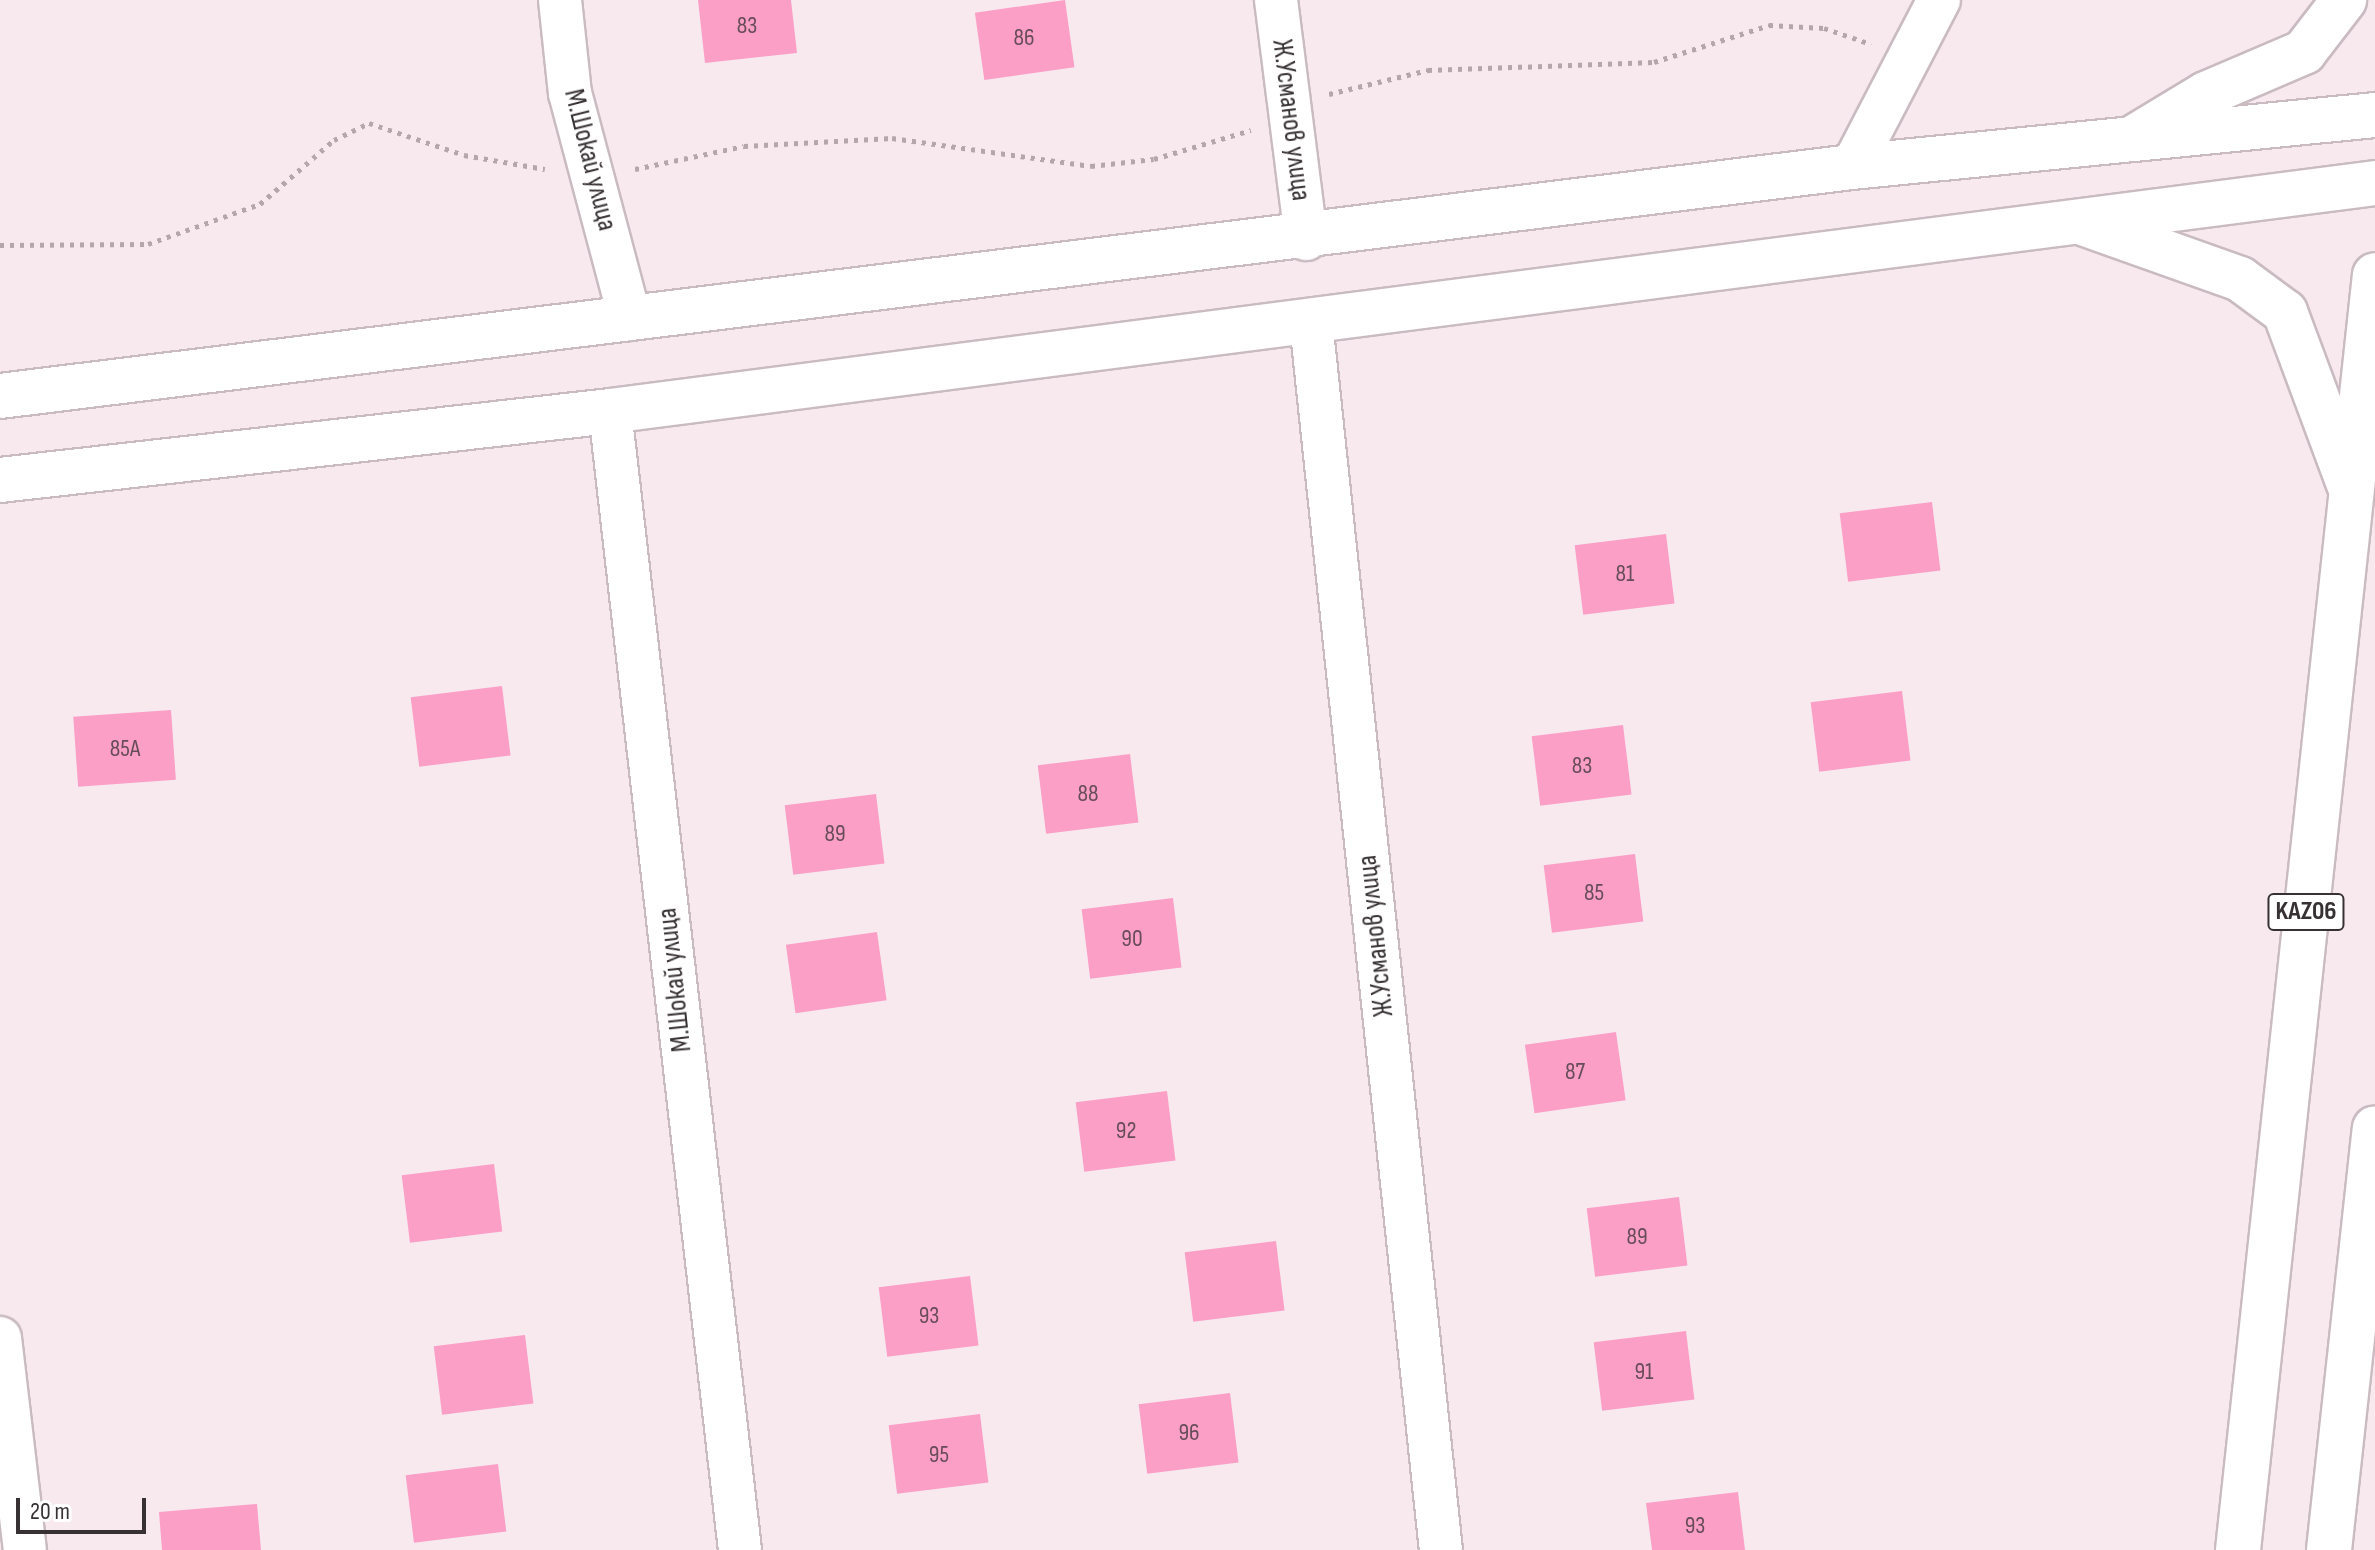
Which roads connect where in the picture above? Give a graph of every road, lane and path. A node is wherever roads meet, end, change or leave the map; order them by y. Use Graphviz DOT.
graph roads {
  1 [pos="560,0"];
  2 [pos="1276,0"];
  3 [pos="1939,0"];
  4 [pos="2344,0"];
  5 [pos="1910,58"];
  6 [pos="1290,112"];
  7 [pos="2375,115"];
  8 [pos="2133,138"];
  9 [pos="1852,167"];
  10 [pos="591,170"];
  11 [pos="2375,183"];
  12 [pos="2080,222"];
  13 [pos="1306,239"];
  14 [pos="0,245"];
  15 [pos="2375,275"];
  16 [pos="630,319"];
  17 [pos="1311,322"];
  18 [pos="0,396"];
  19 [pos="610,411"];
  20 [pos="0,480"];
  21 [pos="2352,491"];
  22 [pos="2375,1128"];
  23 [pos="0,1338"];
  24 [pos="25,1550"];
  25 [pos="740,1550"];
  26 [pos="1441,1550"];
  27 [pos="2238,1550"];
  28 [pos="2329,1550"];
  1 -- 10 [label="street, М.Шокай улица"];
  2 -- 6 [label="street, Ж.Усманов улица"];
  3 -- 5 [label="street"];
  4 -- 8 [label="main road"];
  5 -- 6 [label="path"];
  5 -- 9 [label="street"];
  6 -- 10 [label="path"];
  6 -- 13 [label="street, Ж.Усманов улица"];
  7 -- 8 [label="main road"];
  8 -- 9 [label="main road"];
  9 -- 13 [label="main road"];
  10 -- 14 [label="path"];
  10 -- 16 [label="street, М.Шокай улица"];
  11 -- 12 [label="main road"];
  12 -- 17 [label="main road"];
  12 -- 21 [label="main road"];
  13 -- 16 [label="main road"];
  15 -- 21 [label="main road, KАZ06"];
  16 -- 18 [label="main road"];
  17 -- 19 [label="main road"];
  17 -- 26 [label="street, Ж.Усманов улица"];
  19 -- 20 [label="main road"];
  19 -- 25 [label="street, М.Шокай улица"];
  21 -- 27 [label="main road, KАZ06"];
  22 -- 28 [label="main road"];
  23 -- 24 [label="street"];
}
